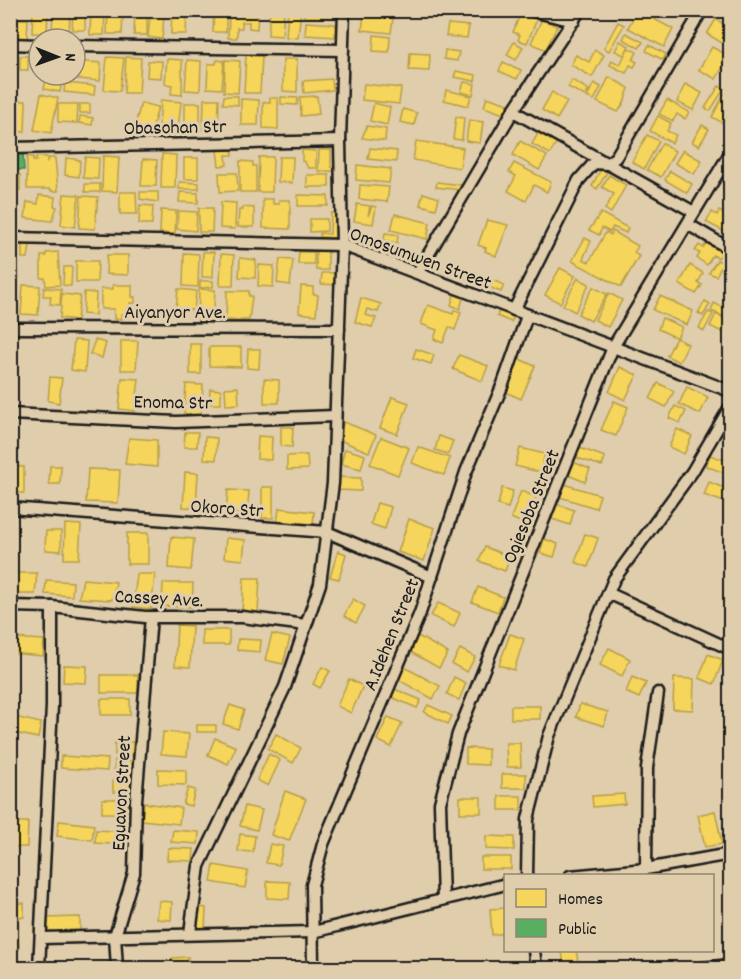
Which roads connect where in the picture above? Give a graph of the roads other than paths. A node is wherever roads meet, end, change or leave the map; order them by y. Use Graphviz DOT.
graph roads {
  1 [pos="344,10"];
  2 [pos="528,10"];
  3 [pos="580,10"];
  4 [pos="702,10"];
  5 [pos="574,21"];
  6 [pos="10,45"];
  7 [pos="27,45"];
  8 [pos="87,46"];
  9 [pos="343,50"];
  10 [pos="513,111"];
  11 [pos="340,141"];
  12 [pos="10,148"];
  13 [pos="730,153"];
  14 [pos="607,164"];
  15 [pos="694,212"];
  16 [pos="689,225"];
  17 [pos="10,238"];
  18 [pos="342,245"];
  19 [pos="730,249"];
  20 [pos="418,272"];
  21 [pos="514,310"];
  22 [pos="527,316"];
  23 [pos="10,328"];
  24 [pos="339,329"];
  25 [pos="613,347"];
  26 [pos="730,390"];
  27 [pos="730,407"];
  28 [pos="10,414"];
  29 [pos="335,417"];
  30 [pos="10,508"];
  31 [pos="327,532"];
  32 [pos="432,577"];
  33 [pos="608,593"];
  34 [pos="10,606"];
  35 [pos="52,607"];
  36 [pos="151,617"];
  37 [pos="306,626"];
  38 [pos="730,649"];
  39 [pos="658,693"];
  40 [pos="730,854"];
  41 [pos="646,869"];
  42 [pos="527,874"];
  43 [pos="592,874"];
  44 [pos="504,884"];
  45 [pos="443,899"];
  46 [pos="313,932"];
  47 [pos="190,933"];
  48 [pos="115,936"];
  49 [pos="41,938"];
  50 [pos="534,952"];
  51 [pos="730,965"];
  52 [pos="39,969"];
  53 [pos="117,969"];
  54 [pos="313,969"];
  55 [pos="536,969"];
  56 [pos="702,969"];
  1 -- 9 [label="street"];
  2 -- 5 [label="street"];
  3 -- 5 [label="street"];
  4 -- 14 [label="street"];
  5 -- 10 [label="street"];
  6 -- 7 [label="street"];
  8 -- 9 [label="street"];
  9 -- 11 [label="street"];
  10 -- 14 [label="street"];
  10 -- 20 [label="street"];
  11 -- 12 [label="street, Obasohan Str"];
  11 -- 18 [label="street"];
  13 -- 15 [label="street, Ogiesoba Street"];
  14 -- 15 [label="street"];
  14 -- 21 [label="street"];
  15 -- 16 [label="street, Ogiesoba Street"];
  16 -- 19 [label="street"];
  16 -- 25 [label="street, Ogiesoba Street"];
  17 -- 18 [label="street, Omosumwen Street"];
  18 -- 20 [label="street, Omosumwen Street"];
  18 -- 24 [label="street"];
  20 -- 21 [label="street, Omosumwen Street"];
  21 -- 22 [label="street, Omosumwen Street"];
  22 -- 25 [label="street, Omosumwen Street"];
  22 -- 32 [label="street, A.Idehen Street"];
  23 -- 24 [label="street, Aiyanyor Ave."];
  24 -- 29 [label="street"];
  25 -- 26 [label="street, Omosumwen Street"];
  25 -- 45 [label="street, Ogiesoba Street"];
  27 -- 33 [label="street"];
  28 -- 29 [label="street, Enoma Str"];
  29 -- 31 [label="street"];
  30 -- 31 [label="street, Okoro Str"];
  31 -- 32 [label="street, Okoro Str"];
  31 -- 37 [label="street"];
  32 -- 46 [label="street, A.Idehen Street"];
  33 -- 38 [label="street"];
  33 -- 42 [label="street"];
  34 -- 35 [label="street, Cassey Ave."];
  35 -- 36 [label="street, Cassey Ave."];
  35 -- 49 [label="street"];
  36 -- 37 [label="street, Cassey Ave."];
  36 -- 48 [label="street, Eguavon Street"];
  37 -- 47 [label="street"];
  39 -- 41 [label="street"];
  40 -- 41 [label="street"];
  41 -- 43 [label="street"];
  44 -- 45 [label="street"];
  45 -- 46 [label="street"];
  46 -- 47 [label="street"];
  46 -- 54 [label="street, A.Idehen Street"];
  47 -- 48 [label="street"];
  48 -- 49 [label="street"];
  48 -- 53 [label="street, Eguavon Street"];
  49 -- 52 [label="street"];
  50 -- 55 [label="street"];
  51 -- 56 [label="street"];
}
